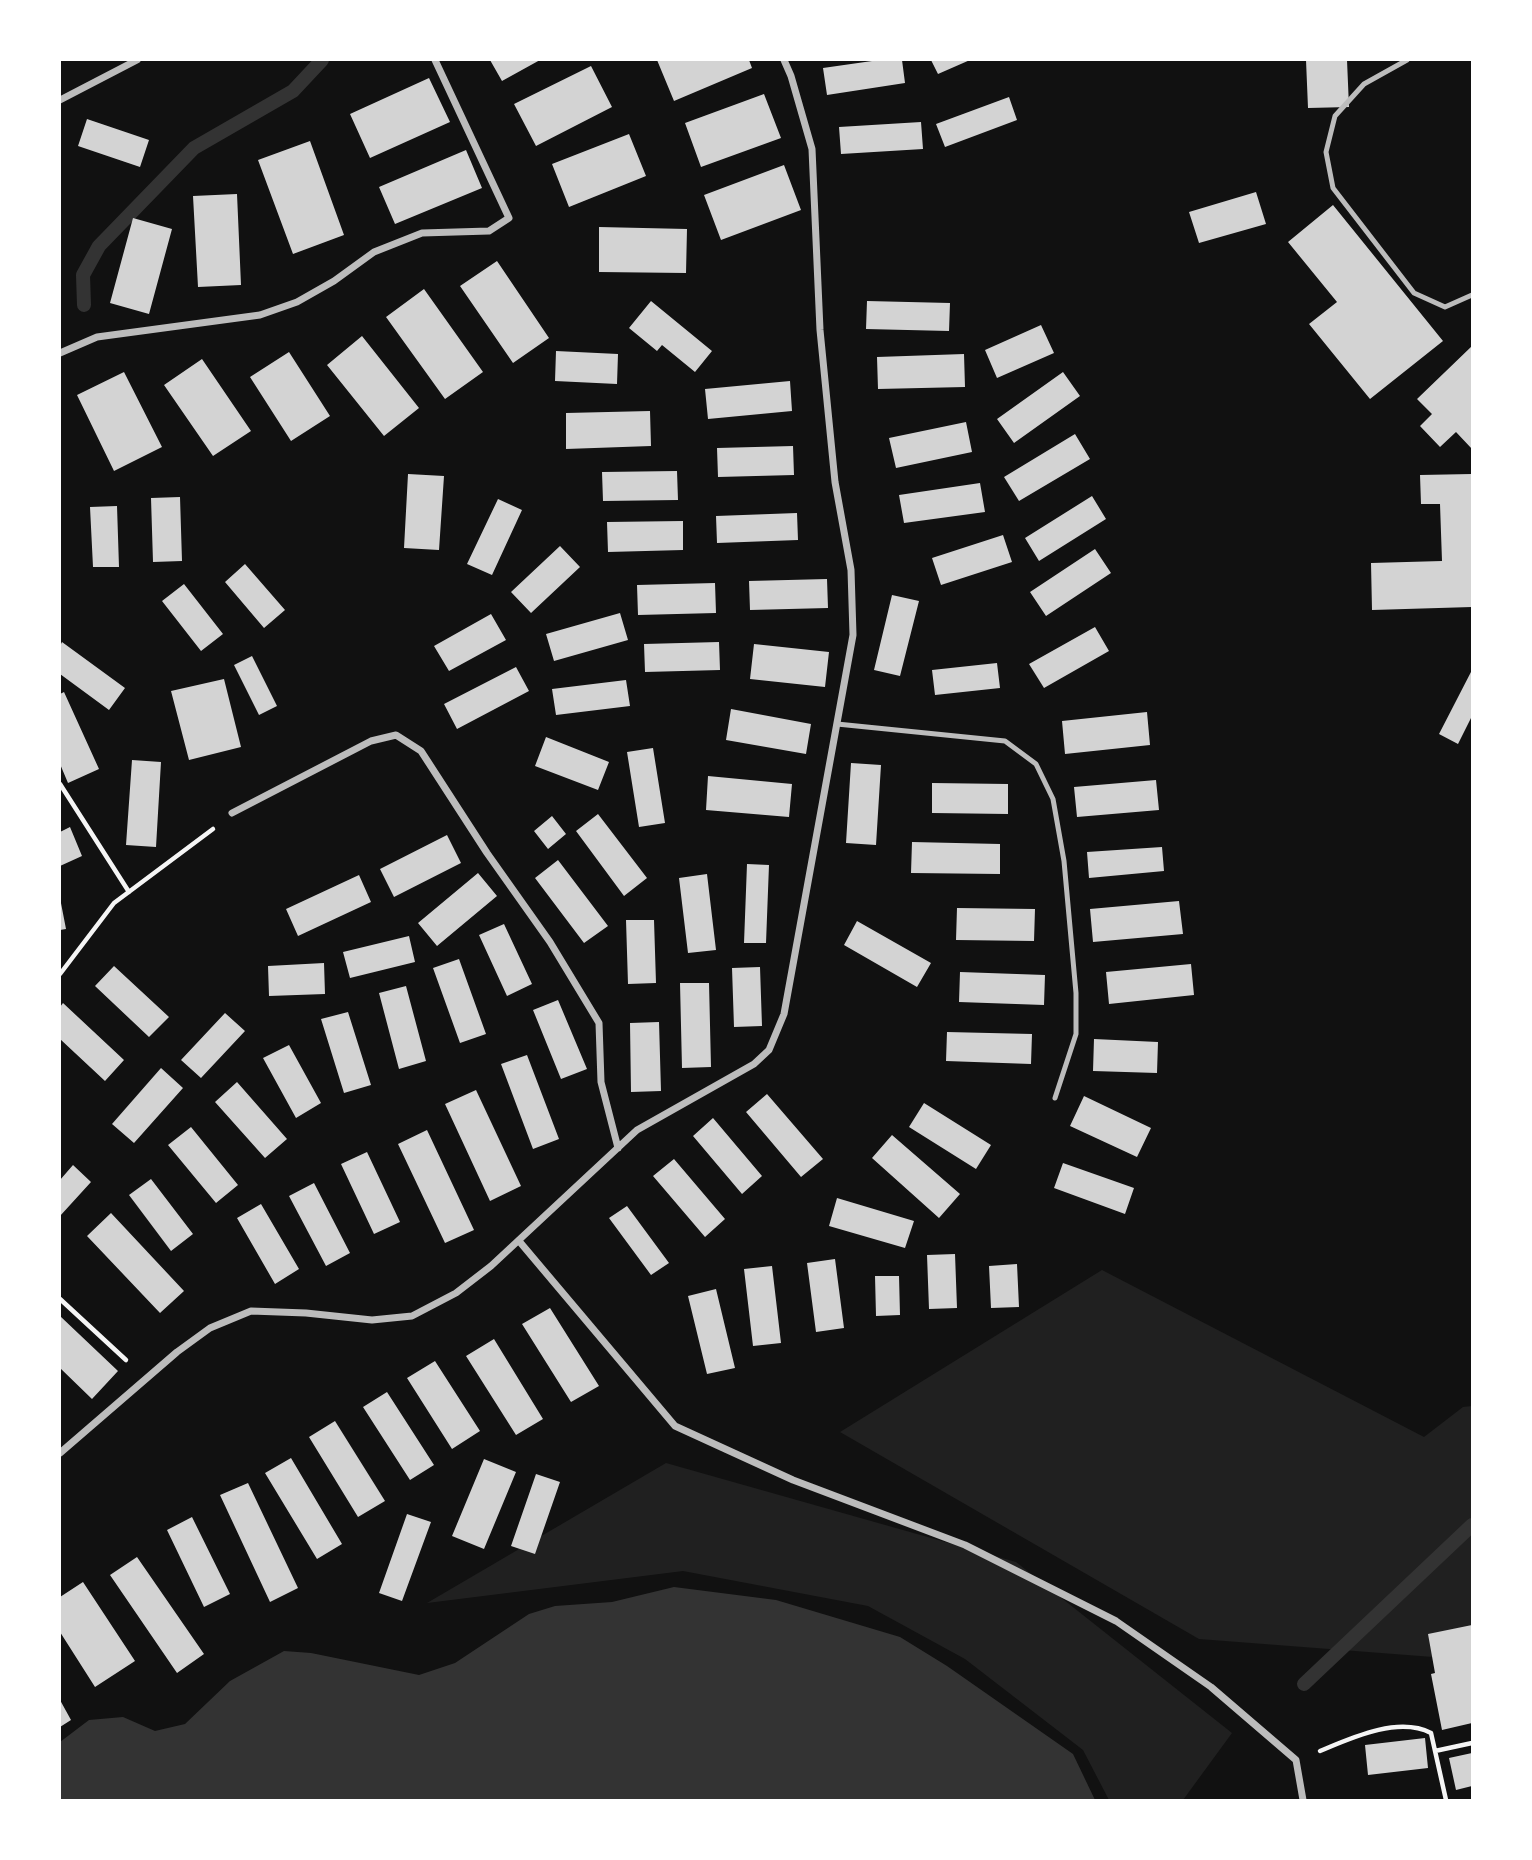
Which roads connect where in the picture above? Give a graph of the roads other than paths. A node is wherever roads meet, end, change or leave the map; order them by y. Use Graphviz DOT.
graph roads {
  1 [pos="137,60"];
  2 [pos="435,60"];
  3 [pos="784,60"];
  4 [pos="1407,60"];
  5 [pos="60,100"];
  6 [pos="1472,295"];
  7 [pos="60,353"];
  8 [pos="837,724"];
  9 [pos="232,813"];
  10 [pos="1055,1098"];
  11 [pos="618,1148"];
  12 [pos="519,1241"];
  13 [pos="60,1453"];
  14 [pos="1303,1801"];
  1 -- 5 [label="street"];
  2 -- 7 [label="street"];
  3 -- 8 [label="street"];
  4 -- 6 [label="lane"];
  8 -- 10 [label="lane"];
  8 -- 11 [label="street"];
  9 -- 11 [label="street"];
  11 -- 12 [label="street"];
  12 -- 13 [label="street"];
  12 -- 14 [label="street"];
}
